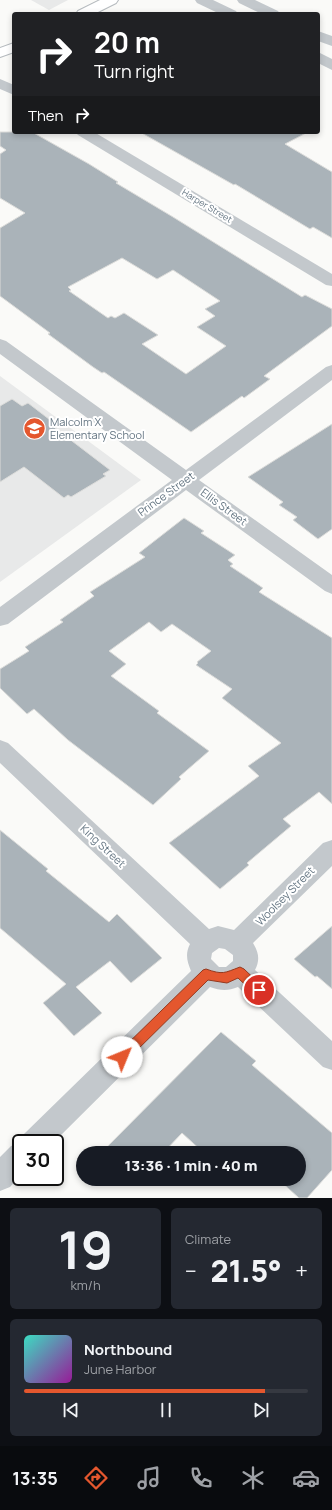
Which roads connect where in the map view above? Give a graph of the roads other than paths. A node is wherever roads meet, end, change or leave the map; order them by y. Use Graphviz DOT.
graph roads {
  1 [pos="111,0"];
  2 [pos="202,0"];
  3 [pos="244,0"];
  4 [pos="86,12"];
  5 [pos="226,12"];
  6 [pos="269,12"];
  7 [pos="320,36"];
  8 [pos="332,42"];
  9 [pos="12,47"];
  10 [pos="0,53"];
  11 [pos="320,59"];
  12 [pos="332,64"];
  13 [pos="0,82"];
  14 [pos="12,90"];
  15 [pos="86,134"];
  16 [pos="332,280"];
  17 [pos="0,345"];
  18 [pos="332,371"];
  19 [pos="186,480"];
  20 [pos="332,586"];
  21 [pos="0,618"];
  22 [pos="0,749"];
  23 [pos="332,850"];
  24 [pos="206,942"];
  25 [pos="238,942"];
  26 [pos="240,972"];
  27 [pos="206,974"];
  28 [pos="332,1058"];
  29 [pos="43,1134"];
  30 [pos="12,1165"];
  31 [pos="0,1177"];
  1 -- 4 [label="main road"];
  2 -- 5 [label="street"];
  3 -- 6 [label="street"];
  7 -- 8 [label="street"];
  9 -- 10 [label="main road"];
  11 -- 12 [label="street"];
  13 -- 14 [label="street"];
  15 -- 16 [label="street, Harper Street"];
  17 -- 19 [label="street, Ellis Street"];
  18 -- 19 [label="street, Prince Street"];
  19 -- 20 [label="street, Ellis Street"];
  19 -- 21 [label="street, Prince Street"];
  22 -- 24 [label="street, King Street"];
  23 -- 25 [label="street, Woolsey Street"];
  24 -- 25 [label="street"];
  24 -- 27 [label="street"];
  25 -- 26 [label="street"];
  26 -- 27 [label="street"];
  26 -- 28 [label="street"];
  27 -- 29 [label="street"];
  30 -- 31 [label="street"];
}
